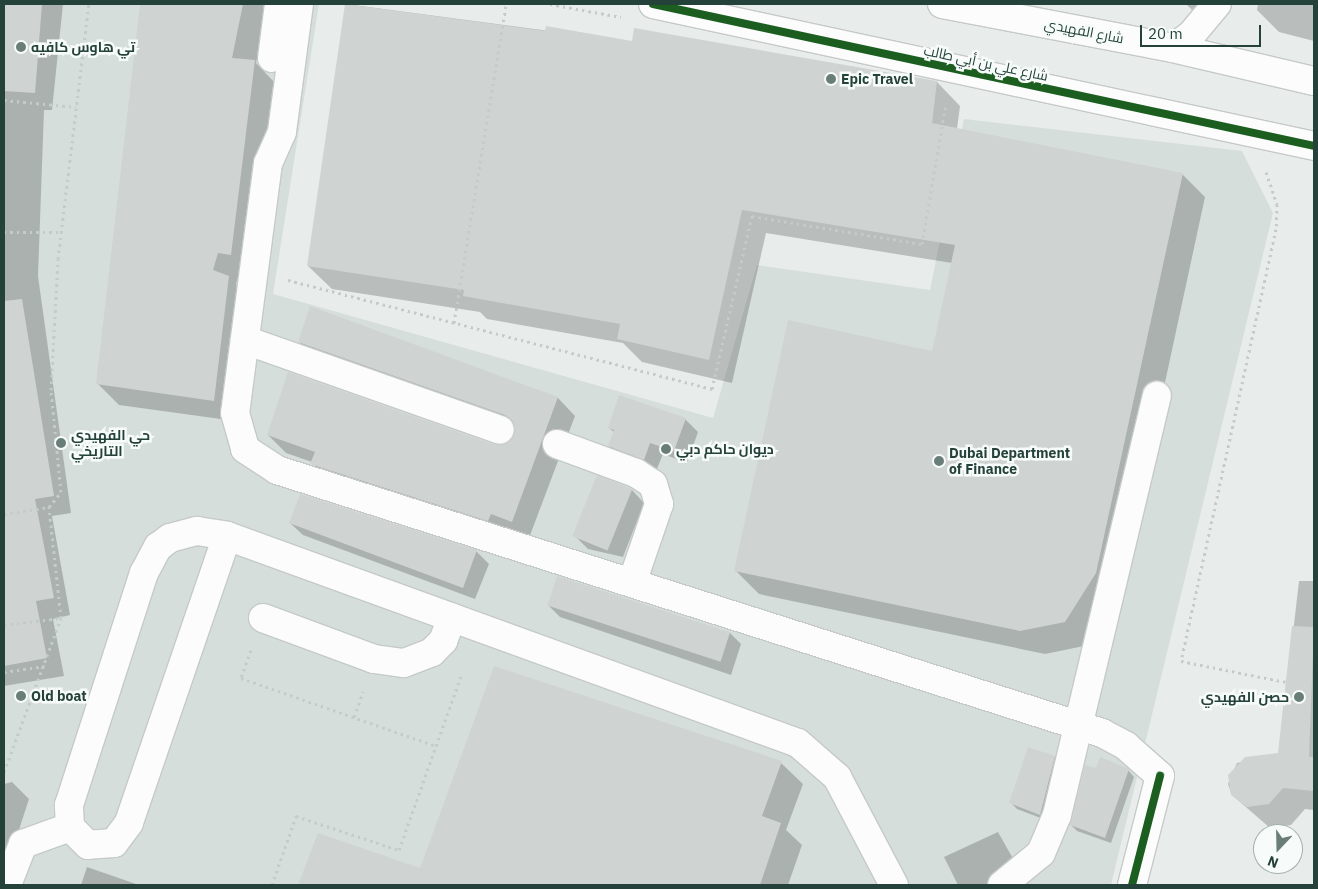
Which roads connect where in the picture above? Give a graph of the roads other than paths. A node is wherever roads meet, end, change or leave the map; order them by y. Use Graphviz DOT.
graph roads {
  1 [pos="279,4"];
  2 [pos="298,4"];
  3 [pos="653,4"];
  4 [pos="942,4"];
  5 [pos="1217,4"];
  6 [pos="1173,48"];
  7 [pos="1314,81"];
  8 [pos="1314,146"];
  9 [pos="268,164"];
  10 [pos="244,340"];
  11 [pos="1157,396"];
  12 [pos="500,430"];
  13 [pos="557,444"];
  14 [pos="227,536"];
  15 [pos="632,583"];
  16 [pos="263,618"];
  17 [pos="452,618"];
  18 [pos="1076,725"];
  19 [pos="70,827"];
  20 [pos="7,885"];
  21 [pos="894,885"];
  22 [pos="1002,885"];
  23 [pos="1132,885"];
  1 -- 9 [label="street"];
  2 -- 9 [label="street"];
  3 -- 8 [label="street, شارع علي بن أبي طالب"];
  4 -- 6 [label="street, شارع الفهيدي"];
  5 -- 6 [label="street"];
  6 -- 7 [label="street, شارع الفهيدي"];
  9 -- 10 [label="street"];
  10 -- 12 [label="street"];
  10 -- 15 [label="street"];
  11 -- 18 [label="street"];
  13 -- 15 [label="street"];
  14 -- 17 [label="street"];
  14 -- 19 [label="street"];
  14 -- 19 [label="street"];
  15 -- 18 [label="street"];
  16 -- 17 [label="street"];
  17 -- 21 [label="street"];
  18 -- 22 [label="street"];
  18 -- 23 [label="street"];
  19 -- 20 [label="street"];
}
